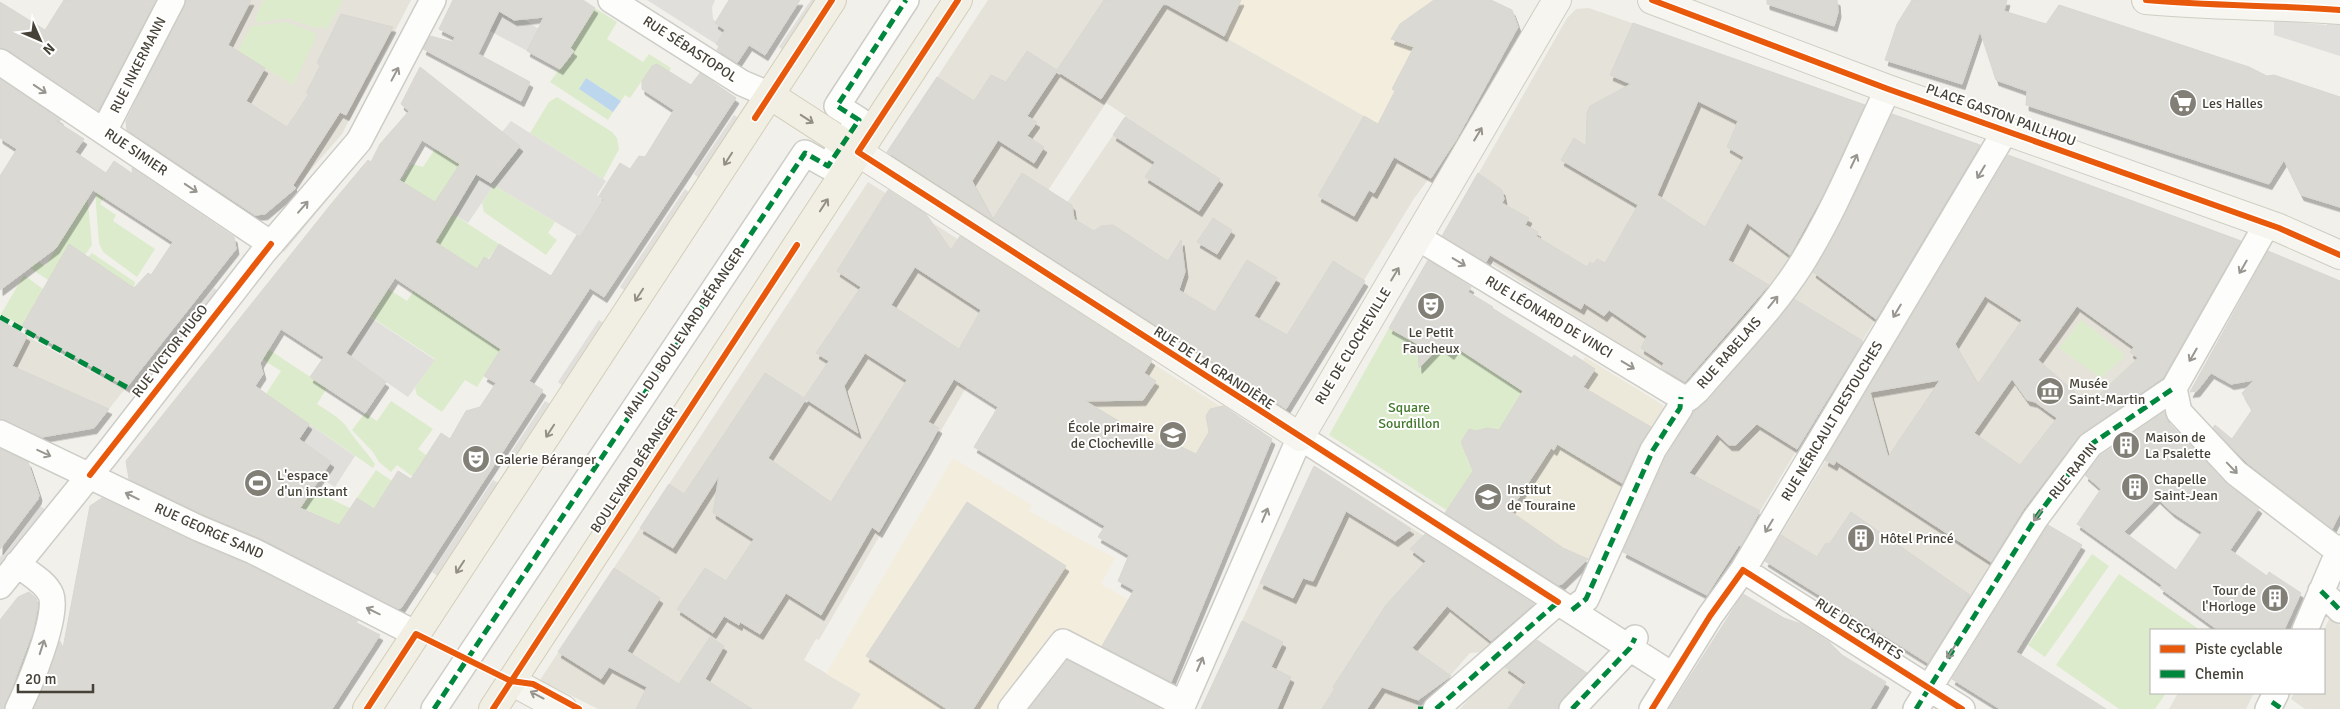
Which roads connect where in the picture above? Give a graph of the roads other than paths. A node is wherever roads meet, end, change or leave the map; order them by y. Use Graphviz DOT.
graph roads {
  1 [pos="172,0"];
  2 [pos="433,0"];
  3 [pos="611,0"];
  4 [pos="832,0"];
  5 [pos="906,0"];
  6 [pos="958,0"];
  7 [pos="1557,0"];
  8 [pos="1652,0"];
  9 [pos="2146,0"];
  10 [pos="2183,2"];
  11 [pos="2340,10"];
  12 [pos="0,62"];
  13 [pos="1888,88"];
  14 [pos="770,95"];
  15 [pos="104,130"];
  16 [pos="2006,130"];
  17 [pos="851,148"];
  18 [pos="2267,224"];
  19 [pos="1417,237"];
  20 [pos="271,244"];
  21 [pos="2340,255"];
  22 [pos="2174,388"];
  23 [pos="1681,398"];
  24 [pos="0,432"];
  25 [pos="1300,436"];
  26 [pos="90,475"];
  27 [pos="2339,550"];
  28 [pos="17,564"];
  29 [pos="1743,570"];
  30 [pos="0,586"];
  31 [pos="2321,591"];
  32 [pos="1565,606"];
  33 [pos="2340,610"];
  34 [pos="2305,629"];
  35 [pos="416,634"];
  36 [pos="1633,643"];
  37 [pos="1672,675"];
  38 [pos="511,682"];
  39 [pos="1922,699"];
  40 [pos="1182,707"];
  41 [pos="18,709"];
  42 [pos="367,709"];
  43 [pos="434,709"];
  44 [pos="492,709"];
  45 [pos="563,709"];
  46 [pos="1011,709"];
  47 [pos="1436,709"];
  48 [pos="1572,709"];
  49 [pos="1652,709"];
  50 [pos="1962,709"];
  1 -- 15 [label="street, RUE INKERMANN"];
  20 -- 2 [label="street, RUE VICTOR HUGO, one-way"];
  3 -- 14 [label="street, RUE SÉBASTOPOL"];
  4 -- 14 [label="main road"];
  5 -- 17 [label="street, MAIL DU BOULEVARD BÉRANGER"];
  6 -- 17 [label="main road, BOULEVARD BÉRANGER"];
  19 -- 7 [label="main road, RUE DE CLOCHEVILLE, one-way"];
  8 -- 13 [label="main road, PLACE GASTON PAILLHOU"];
  9 -- 10 [label="main road"];
  10 -- 11 [label="main road"];
  12 -- 15 [label="street, RUE SIMIER, one-way"];
  13 -- 16 [label="main road, PLACE GASTON PAILLHOU"];
  23 -- 13 [label="street, RUE RABELAIS, one-way"];
  14 -- 17 [label="main road, one-way"];
  14 -- 35 [label="main road, one-way"];
  15 -- 20 [label="street, RUE SIMIER, one-way"];
  16 -- 18 [label="main road, PLACE GASTON PAILLHOU"];
  16 -- 29 [label="street, RUE NÉRICAULT DESTOUCHES, one-way"];
  17 -- 25 [label="main road, RUE DE LA GRANDIÈRE"];
  38 -- 17 [label="main road, BOULEVARD BÉRANGER, one-way"];
  17 -- 43 [label="street, MAIL DU BOULEVARD BÉRANGER"];
  18 -- 21 [label="main road, PLACE GASTON PAILLHOU"];
  18 -- 22 [label="street, RUE RAPIN, one-way"];
  19 -- 23 [label="street, RUE LÉONARD DE VINCI, one-way"];
  25 -- 19 [label="main road, RUE DE CLOCHEVILLE, one-way"];
  20 -- 26 [label="street, RUE VICTOR HUGO"];
  22 -- 27 [label="street, one-way"];
  22 -- 39 [label="street, RUE RAPIN, one-way"];
  23 -- 32 [label="street, RUE RABELAIS"];
  24 -- 26 [label="street, RUE GEORGE SAND, one-way"];
  25 -- 32 [label="street, RUE DE LA GRANDIÈRE"];
  40 -- 25 [label="street, RUE DE CLOCHEVILLE, one-way"];
  26 -- 28 [label="street, RUE VICTOR HUGO"];
  35 -- 26 [label="street, RUE GEORGE SAND, one-way"];
  27 -- 31 [label="street"];
  28 -- 30 [label="street, RUE VICTOR HUGO"];
  41 -- 28 [label="street, one-way"];
  29 -- 37 [label="street, RUE NÉRICAULT DESTOUCHES"];
  29 -- 39 [label="street, RUE DESCARTES"];
  31 -- 33 [label="street"];
  31 -- 34 [label="street"];
  32 -- 36 [label="street, RUE DE LA GRANDIÈRE"];
  32 -- 47 [label="street, RUE RABELAIS"];
  35 -- 42 [label="main road"];
  36 -- 37 [label="street, RUE DE LA GRANDIÈRE"];
  36 -- 48 [label="street"];
  37 -- 49 [label="street, RUE NÉRICAULT DESTOUCHES"];
  38 -- 44 [label="main road, BOULEVARD BÉRANGER"];
  45 -- 38 [label="main road, one-way"];
  39 -- 50 [label="street, RUE DESCARTES"];
  40 -- 46 [label="street"];
}
